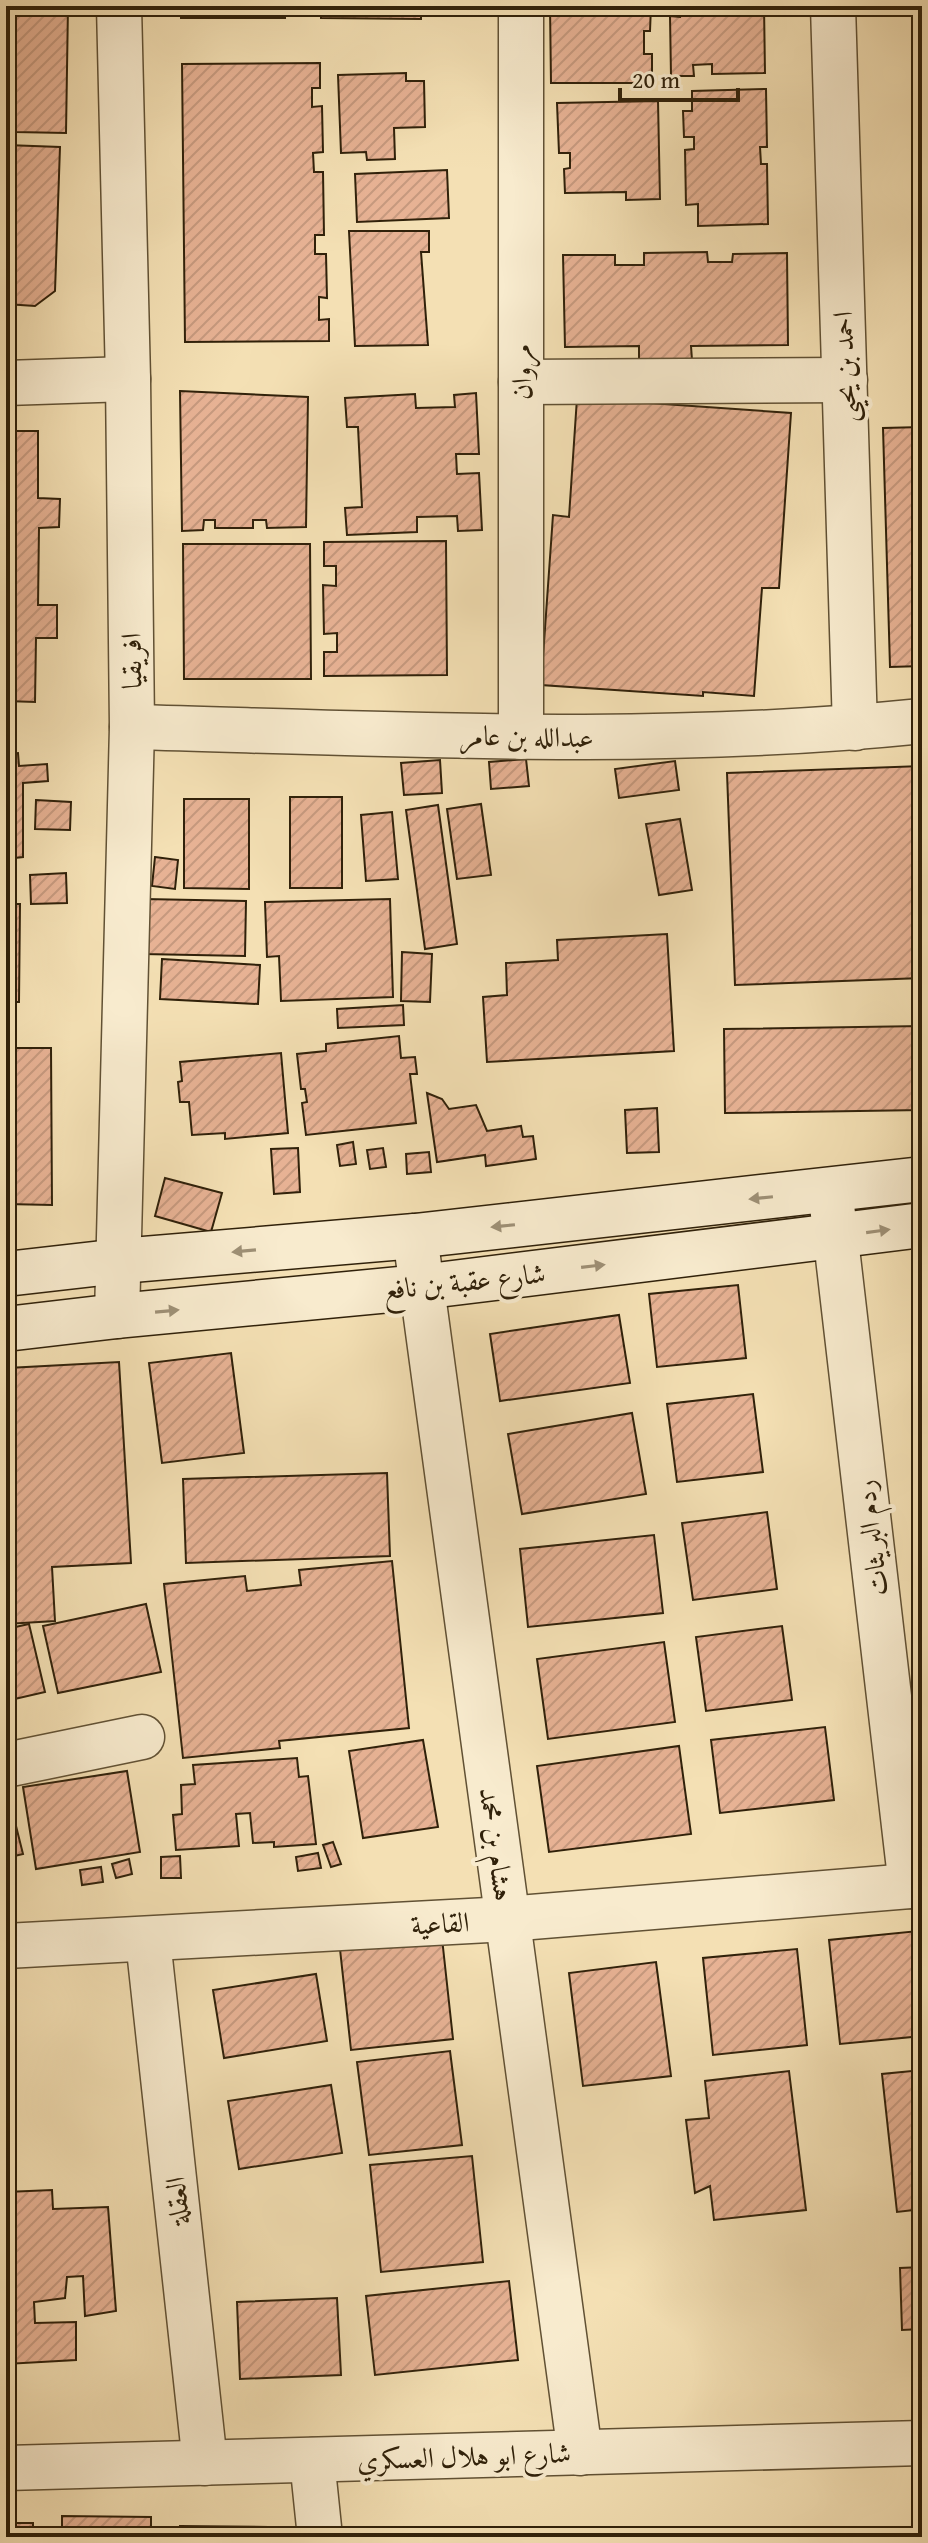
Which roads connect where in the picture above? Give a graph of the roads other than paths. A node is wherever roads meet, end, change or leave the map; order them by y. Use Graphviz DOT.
graph roads {
  1 [pos="119,6"];
  2 [pos="521,6"];
  3 [pos="833,6"];
  4 [pos="128,379"];
  5 [pos="845,380"];
  6 [pos="521,382"];
  7 [pos="6,383"];
  8 [pos="922,721"];
  9 [pos="132,727"];
  10 [pos="855,728"];
  11 [pos="521,737"];
  12 [pos="922,1179"];
  13 [pos="830,1190"];
  14 [pos="922,1225"];
  15 [pos="415,1236"];
  16 [pos="836,1237"];
  17 [pos="120,1261"];
  18 [pos="6,1274"];
  19 [pos="421,1287"];
  20 [pos="117,1316"];
  21 [pos="6,1329"];
  22 [pos="142,1737"];
  23 [pos="6,1765"];
  24 [pos="916,1885"];
  25 [pos="507,1919"];
  26 [pos="148,1940"];
  27 [pos="6,1946"];
  28 [pos="922,2443"];
  29 [pos="580,2453"];
  30 [pos="312,2460"];
  31 [pos="205,2463"];
  32 [pos="6,2468"];
  33 [pos="320,2537"];
  1 -- 4 [label="street, افريقيا"];
  2 -- 6 [label="street, مروان"];
  3 -- 5 [label="street, احمد بن يحيى"];
  4 -- 7 [label="street"];
  4 -- 9 [label="street, افريقيا"];
  5 -- 6 [label="street"];
  5 -- 10 [label="street, احمد بن يحيى"];
  6 -- 11 [label="street, مروان"];
  8 -- 10 [label="street, عبدالله بن عامر"];
  9 -- 11 [label="street, عبدالله بن عامر"];
  9 -- 17 [label="street, افريقيا"];
  10 -- 11 [label="street, عبدالله بن عامر"];
  12 -- 13 [label="street, شارع عقبة بن نافع"];
  13 -- 15 [label="street, شارع عقبة بن نافع, one-way"];
  13 -- 16 [label="street, ردم البريثات"];
  16 -- 14 [label="street, شارع عقبة بن نافع, one-way"];
  15 -- 17 [label="street, شارع عقبة بن نافع, one-way"];
  15 -- 19 [label="street, هشام بن محمد"];
  19 -- 16 [label="street, شارع عقبة بن نافع, one-way"];
  16 -- 24 [label="street, ردم البريثات"];
  17 -- 18 [label="street, شارع عقبة بن نافع"];
  17 -- 20 [label="street, افريقيا"];
  20 -- 19 [label="street, شارع عقبة بن نافع, one-way"];
  19 -- 25 [label="street, هشام بن محمد"];
  20 -- 21 [label="street, شارع عقبة بن نافع"];
  22 -- 23 [label="street"];
  24 -- 25 [label="street, القاعية"];
  25 -- 26 [label="street, القاعية"];
  25 -- 29 [label="street, هشام بن محمد"];
  26 -- 27 [label="street, القاعية"];
  26 -- 31 [label="street, العقلة"];
  28 -- 29 [label="street, شارع ابو هلال العسكري"];
  29 -- 30 [label="street, شارع ابو هلال العسكري"];
  30 -- 31 [label="street, شارع ابو هلال العسكري"];
  30 -- 33 [label="street"];
  31 -- 32 [label="street, شارع ابو هلال العسكري"];
}
